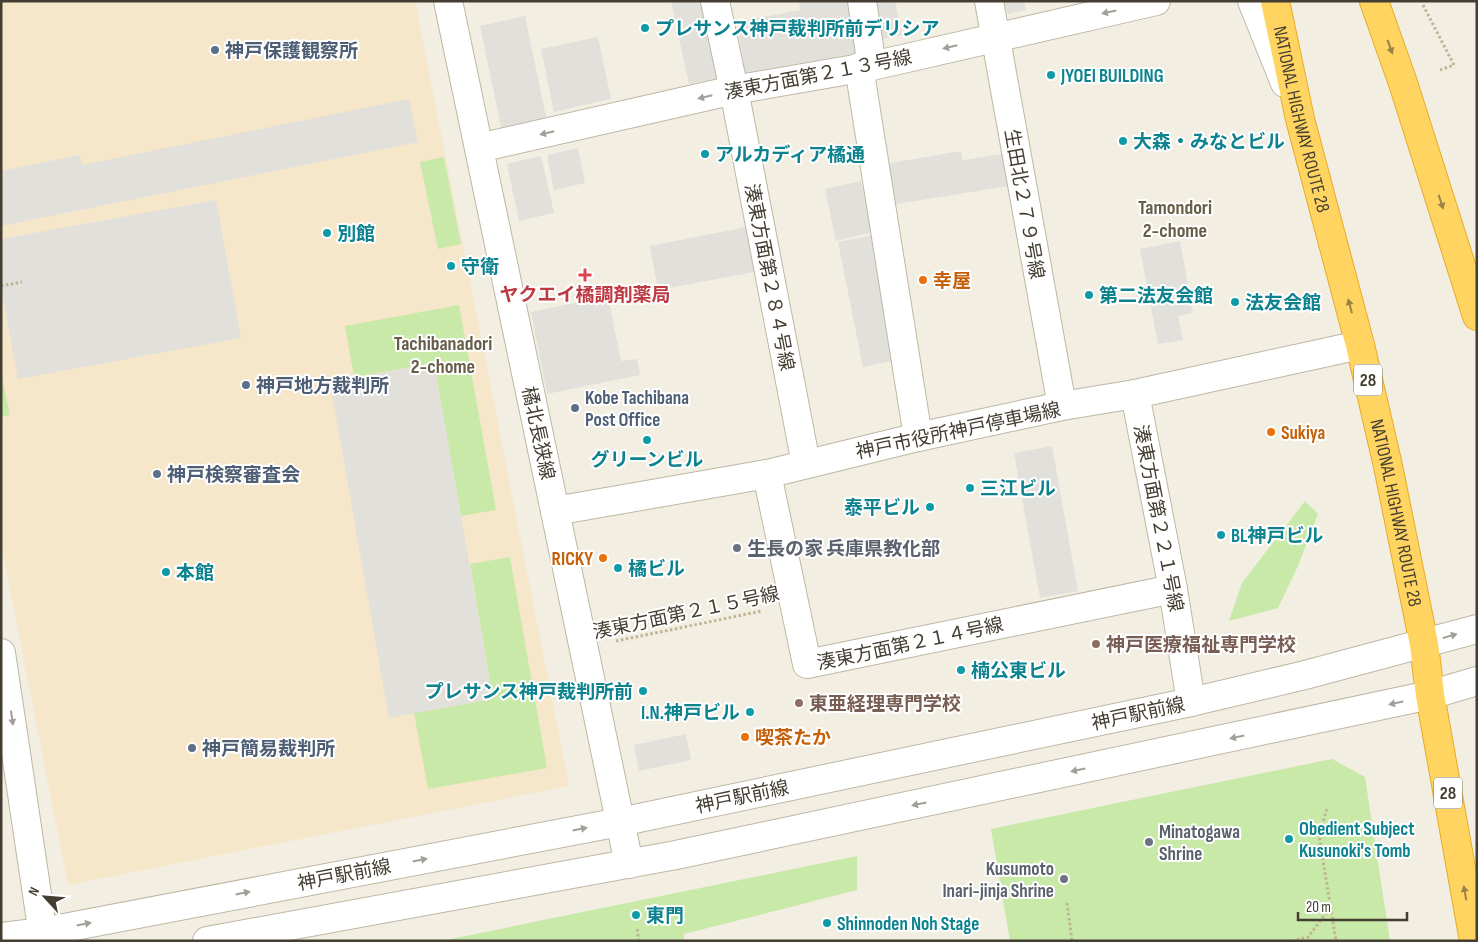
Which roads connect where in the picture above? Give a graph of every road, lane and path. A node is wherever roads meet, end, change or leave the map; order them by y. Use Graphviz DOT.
graph roads {
  1 [pos="448,1"];
  2 [pos="715,1"];
  3 [pos="862,1"];
  4 [pos="989,1"];
  5 [pos="1156,1"];
  6 [pos="1252,1"];
  7 [pos="1276,1"];
  8 [pos="1374,1"];
  9 [pos="1423,5"];
  10 [pos="995,37"];
  11 [pos="866,67"];
  12 [pos="1440,70"];
  13 [pos="734,90"];
  14 [pos="1300,119"];
  15 [pos="479,148"];
  16 [pos="22,282"];
  17 [pos="1,286"];
  18 [pos="1477,316"];
  19 [pos="1360,345"];
  20 [pos="1135,394"];
  21 [pos="1062,406"];
  22 [pos="918,437"];
  23 [pos="806,464"];
  24 [pos="767,474"];
  25 [pos="555,511"];
  26 [pos="1173,588"];
  27 [pos="794,604"];
  28 [pos="1477,629"];
  29 [pos="1424,644"];
  30 [pos="583,647"];
  31 [pos="3,669"];
  32 [pos="1477,681"];
  33 [pos="1430,695"];
  34 [pos="1191,702"];
  35 [pos="1327,808"];
  36 [pos="620,822"];
  37 [pos="1312,835"];
  38 [pos="1319,835"];
  39 [pos="629,864"];
  40 [pos="1067,903"];
  41 [pos="1330,907"];
  42 [pos="637,929"];
  43 [pos="44,936"];
  44 [pos="1,937"];
  45 [pos="207,941"];
  46 [pos="639,941"];
  47 [pos="1072,941"];
  48 [pos="1292,941"];
  49 [pos="1336,941"];
  50 [pos="1474,941"];
  1 -- 15 [label="street, 橘北長狭線"];
  2 -- 13 [label="street, 湊東方面第２８４号線"];
  3 -- 11 [label="street"];
  4 -- 10 [label="street, 生田北２７９号線"];
  5 -- 10 [label="street, 湊東方面第２１３号線, one-way"];
  6 -- 14 [label="street"];
  7 -- 14 [label="highway, NATIONAL HIGHWAY ROUTE 28 / 28"];
  8 -- 18 [label="highway, one-way"];
  9 -- 12 [label="path"];
  10 -- 11 [label="street, 湊東方面第２１３号線, one-way"];
  10 -- 21 [label="street, 生田北２７９号線"];
  11 -- 13 [label="street, 湊東方面第２１３号線"];
  11 -- 22 [label="street"];
  13 -- 15 [label="street, 湊東方面第２１３号線, one-way"];
  13 -- 23 [label="street, 湊東方面第２８４号線"];
  19 -- 14 [label="highway, NATIONAL HIGHWAY ROUTE 28 / 28, one-way"];
  15 -- 25 [label="street, 橘北長狭線"];
  16 -- 17 [label="path"];
  19 -- 20 [label="street, 神戸市役所神戸停車場線"];
  19 -- 29 [label="highway, NATIONAL HIGHWAY ROUTE 28 / 28"];
  20 -- 21 [label="street, 神戸市役所神戸停車場線"];
  20 -- 26 [label="street, 湊東方面第２２１号線"];
  21 -- 22 [label="street, 神戸市役所神戸停車場線"];
  22 -- 23 [label="street, 神戸市役所神戸停車場線"];
  23 -- 24 [label="street, 神戸市役所神戸停車場線"];
  24 -- 25 [label="street, 神戸市役所神戸停車場線"];
  24 -- 27 [label="street, 湊東方面第２１４号線"];
  25 -- 30 [label="street, 橘北長狭線"];
  26 -- 27 [label="street, 湊東方面第２１４号線"];
  26 -- 34 [label="street, 湊東方面第２２１号線"];
  27 -- 30 [label="path, 湊東方面第２１５号線"];
  29 -- 28 [label="street, 神戸駅前線, one-way"];
  29 -- 33 [label="highway, NATIONAL HIGHWAY ROUTE 28 / 28"];
  29 -- 34 [label="street, 神戸駅前線"];
  30 -- 36 [label="street, 橘北長狭線"];
  31 -- 43 [label="street, one-way"];
  32 -- 33 [label="street"];
  33 -- 39 [label="street, one-way"];
  50 -- 33 [label="highway, NATIONAL HIGHWAY ROUTE 28 / 28, one-way"];
  34 -- 36 [label="street, 神戸駅前線"];
  35 -- 38 [label="path"];
  36 -- 39 [label="street, 橘北長狭線"];
  43 -- 36 [label="street, 神戸駅前線, one-way"];
  37 -- 38 [label="path"];
  38 -- 41 [label="path"];
  39 -- 45 [label="street"];
  40 -- 47 [label="path"];
  41 -- 48 [label="path"];
  41 -- 49 [label="path"];
  42 -- 46 [label="path"];
  43 -- 44 [label="street, 神戸駅前線"];
}
